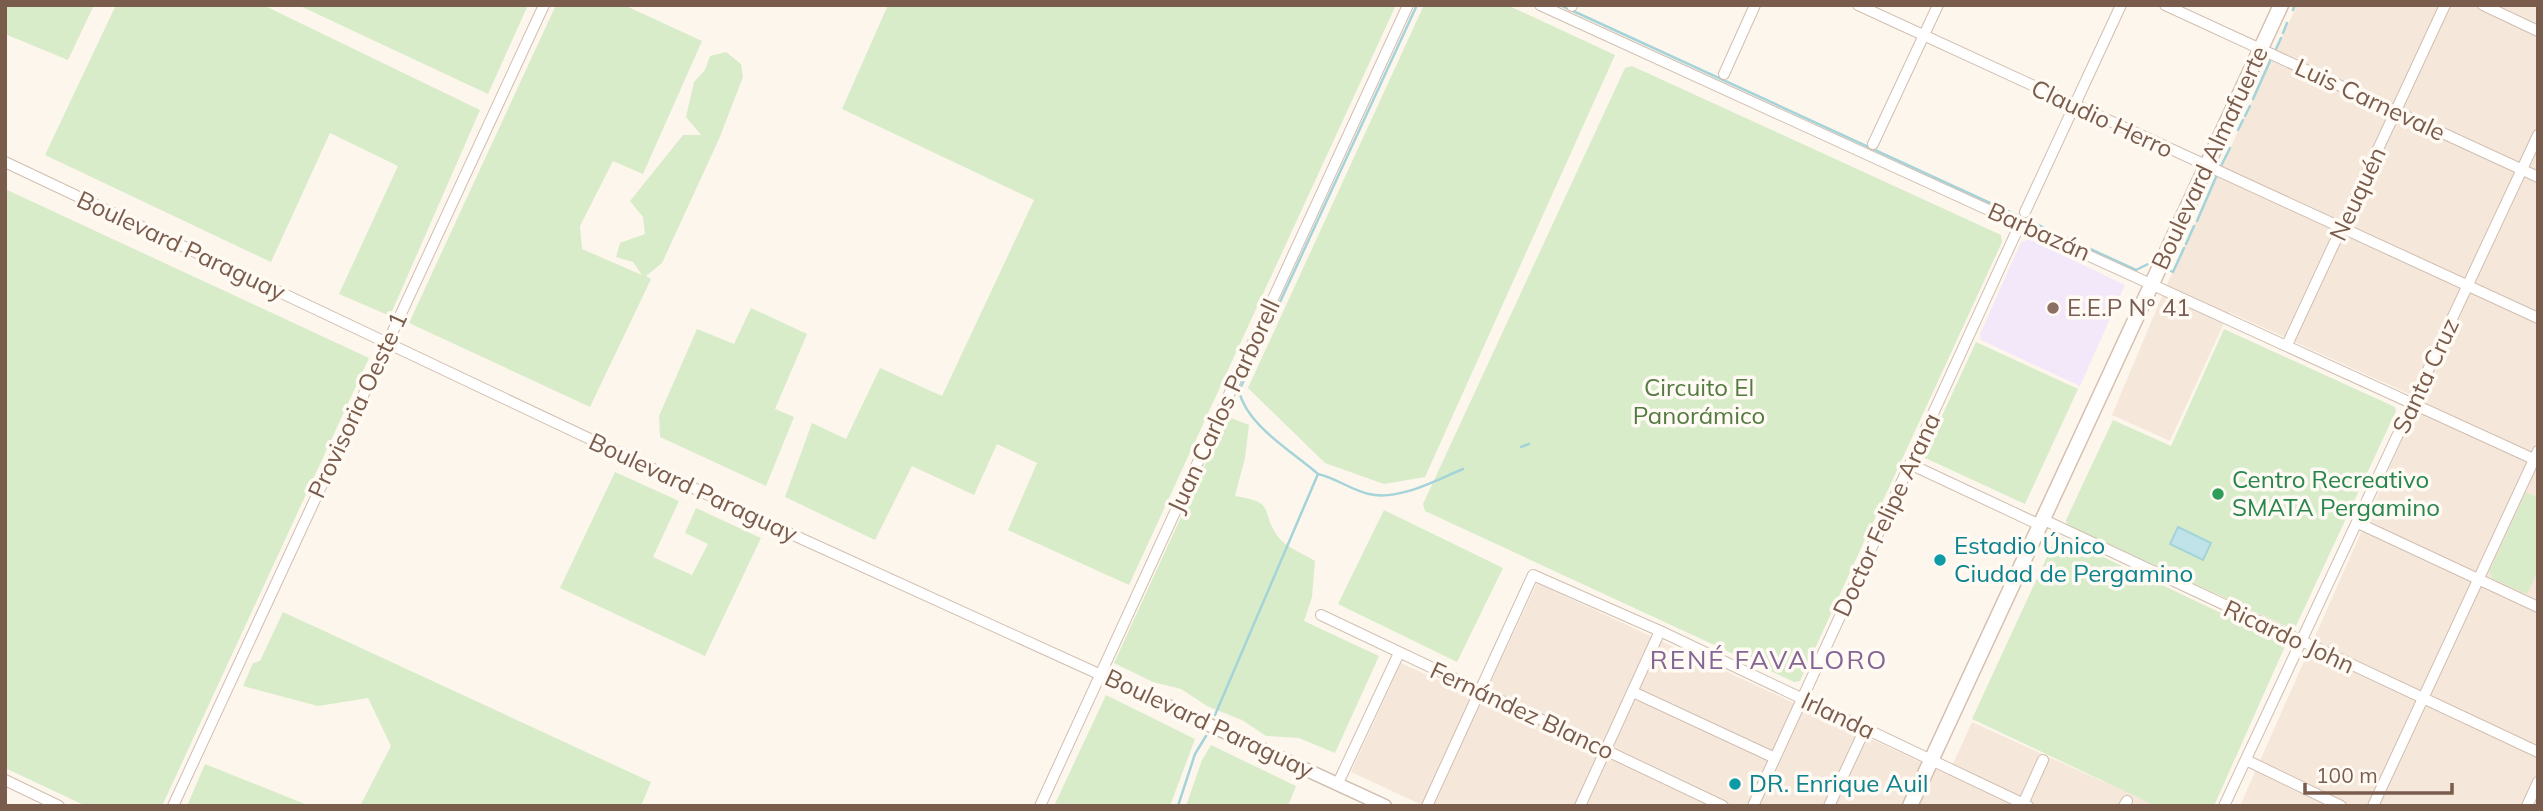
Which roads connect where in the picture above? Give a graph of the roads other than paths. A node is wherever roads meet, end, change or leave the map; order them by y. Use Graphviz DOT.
graph roads {
  1 [pos="544,5"];
  2 [pos="1408,5"];
  3 [pos="1540,5"];
  4 [pos="1755,5"];
  5 [pos="1858,5"];
  6 [pos="1938,5"];
  7 [pos="2121,5"];
  8 [pos="2165,5"];
  9 [pos="2281,5"];
  10 [pos="2445,5"];
  11 [pos="2483,5"];
  12 [pos="2538,31"];
  13 [pos="1924,36"];
  14 [pos="2261,49"];
  15 [pos="1724,74"];
  16 [pos="2075,106"];
  17 [pos="2396,113"];
  18 [pos="2538,135"];
  19 [pos="1873,144"];
  20 [pos="5,162"];
  21 [pos="2206,167"];
  22 [pos="2522,170"];
  23 [pos="2538,177"];
  24 [pos="2025,212"];
  25 [pos="2020,224"];
  26 [pos="2342,228"];
  27 [pos="2152,283"];
  28 [pos="2469,285"];
  29 [pos="2538,318"];
  30 [pos="386,344"];
  31 [pos="2287,345"];
  32 [pos="2413,403"];
  33 [pos="2536,457"];
  34 [pos="1912,464"];
  35 [pos="2041,522"];
  36 [pos="2358,523"];
  37 [pos="2478,579"];
  38 [pos="2538,607"];
  39 [pos="1321,615"];
  40 [pos="1660,631"];
  41 [pos="2302,643"];
  42 [pos="1399,653"];
  43 [pos="1101,675"];
  44 [pos="1479,691"];
  45 [pos="1633,692"];
  46 [pos="2422,698"];
  47 [pos="1801,699"];
  48 [pos="1865,729"];
  49 [pos="1606,751"];
  50 [pos="2538,752"];
  51 [pos="1775,758"];
  52 [pos="2043,760"];
  53 [pos="2246,760"];
  54 [pos="1931,761"];
  55 [pos="5,780"];
  56 [pos="2538,782"];
  57 [pos="1338,783"];
  58 [pos="2025,805"];
  59 [pos="60,806"];
  60 [pos="173,806"];
  61 [pos="1040,806"];
  62 [pos="1385,806"];
  63 [pos="1427,806"];
  64 [pos="1580,806"];
  65 [pos="1723,806"];
  66 [pos="1753,806"];
  67 [pos="1829,806"];
  68 [pos="1910,806"];
  69 [pos="2224,806"];
  70 [pos="2342,806"];
  71 [pos="2373,806"];
  72 [pos="2527,806"];
  1 -- 30 [label="street, Provisoria Oeste 1"];
  2 -- 43 [label="street, Juan Carlos Parborell"];
  3 -- 25 [label="street, Barbazán"];
  4 -- 15 [label="street"];
  5 -- 13 [label="street, Claudio Herro"];
  6 -- 13 [label="street"];
  7 -- 16 [label="street"];
  8 -- 14 [label="street, Luis Carnevale"];
  9 -- 14 [label="main road, Boulevard Almafuerte"];
  10 -- 17 [label="street, Neuquén"];
  11 -- 12 [label="street"];
  13 -- 16 [label="street, Claudio Herro"];
  13 -- 19 [label="street"];
  14 -- 17 [label="street, Luis Carnevale"];
  14 -- 21 [label="main road, Boulevard Almafuerte"];
  16 -- 21 [label="street, Claudio Herro"];
  16 -- 24 [label="street"];
  17 -- 22 [label="street, Luis Carnevale"];
  17 -- 26 [label="street, Neuquén"];
  18 -- 22 [label="street, Santa Cruz"];
  20 -- 30 [label="street, Boulevard Paraguay"];
  21 -- 26 [label="street, Claudio Herro"];
  21 -- 27 [label="main road, Boulevard Almafuerte"];
  22 -- 23 [label="street, Luis Carnevale"];
  22 -- 28 [label="street, Santa Cruz"];
  25 -- 27 [label="street, Barbazán"];
  25 -- 34 [label="street, Doctor Felipe Arana"];
  26 -- 28 [label="street, Claudio Herro"];
  26 -- 31 [label="street, Neuquén"];
  27 -- 31 [label="street, Barbazán"];
  27 -- 35 [label="main road, Boulevard Almafuerte"];
  28 -- 29 [label="street, Claudio Herro"];
  28 -- 32 [label="street, Santa Cruz"];
  30 -- 43 [label="street, Boulevard Paraguay"];
  30 -- 60 [label="street, Provisoria Oeste 1"];
  31 -- 32 [label="street, Barbazán"];
  32 -- 33 [label="street, Barbazán"];
  32 -- 36 [label="street, Santa Cruz"];
  33 -- 37 [label="street"];
  34 -- 35 [label="street, Ricardo John"];
  34 -- 47 [label="street, Doctor Felipe Arana"];
  35 -- 41 [label="street, Ricardo John"];
  35 -- 54 [label="main road, Boulevard Almafuerte"];
  36 -- 37 [label="street"];
  36 -- 41 [label="street, Santa Cruz"];
  37 -- 38 [label="street"];
  37 -- 46 [label="street"];
  39 -- 42 [label="street, Fernández Blanco"];
  40 -- 44 [label="street, Irlanda"];
  40 -- 45 [label="street"];
  40 -- 47 [label="street, Irlanda"];
  41 -- 46 [label="street, Ricardo John"];
  41 -- 53 [label="street, Santa Cruz"];
  42 -- 44 [label="street, Fernández Blanco"];
  42 -- 57 [label="street"];
  43 -- 57 [label="street, Boulevard Paraguay"];
  43 -- 61 [label="street, Juan Carlos Parborell"];
  44 -- 49 [label="street, Fernández Blanco"];
  44 -- 63 [label="street"];
  45 -- 49 [label="street"];
  45 -- 51 [label="street"];
  46 -- 50 [label="street, Ricardo John"];
  46 -- 71 [label="street"];
  47 -- 48 [label="street, Irlanda"];
  47 -- 51 [label="street, Doctor Felipe Arana"];
  48 -- 54 [label="street, Irlanda"];
  48 -- 67 [label="street"];
  49 -- 64 [label="street"];
  49 -- 65 [label="street, Fernández Blanco"];
  51 -- 66 [label="street, Doctor Felipe Arana"];
  52 -- 58 [label="street"];
  53 -- 69 [label="street, Santa Cruz"];
  53 -- 70 [label="street"];
  54 -- 58 [label="street, Irlanda"];
  54 -- 68 [label="main road, Boulevard Almafuerte"];
  55 -- 59 [label="street"];
  56 -- 72 [label="street"];
  57 -- 62 [label="street, Boulevard Paraguay"];
}
